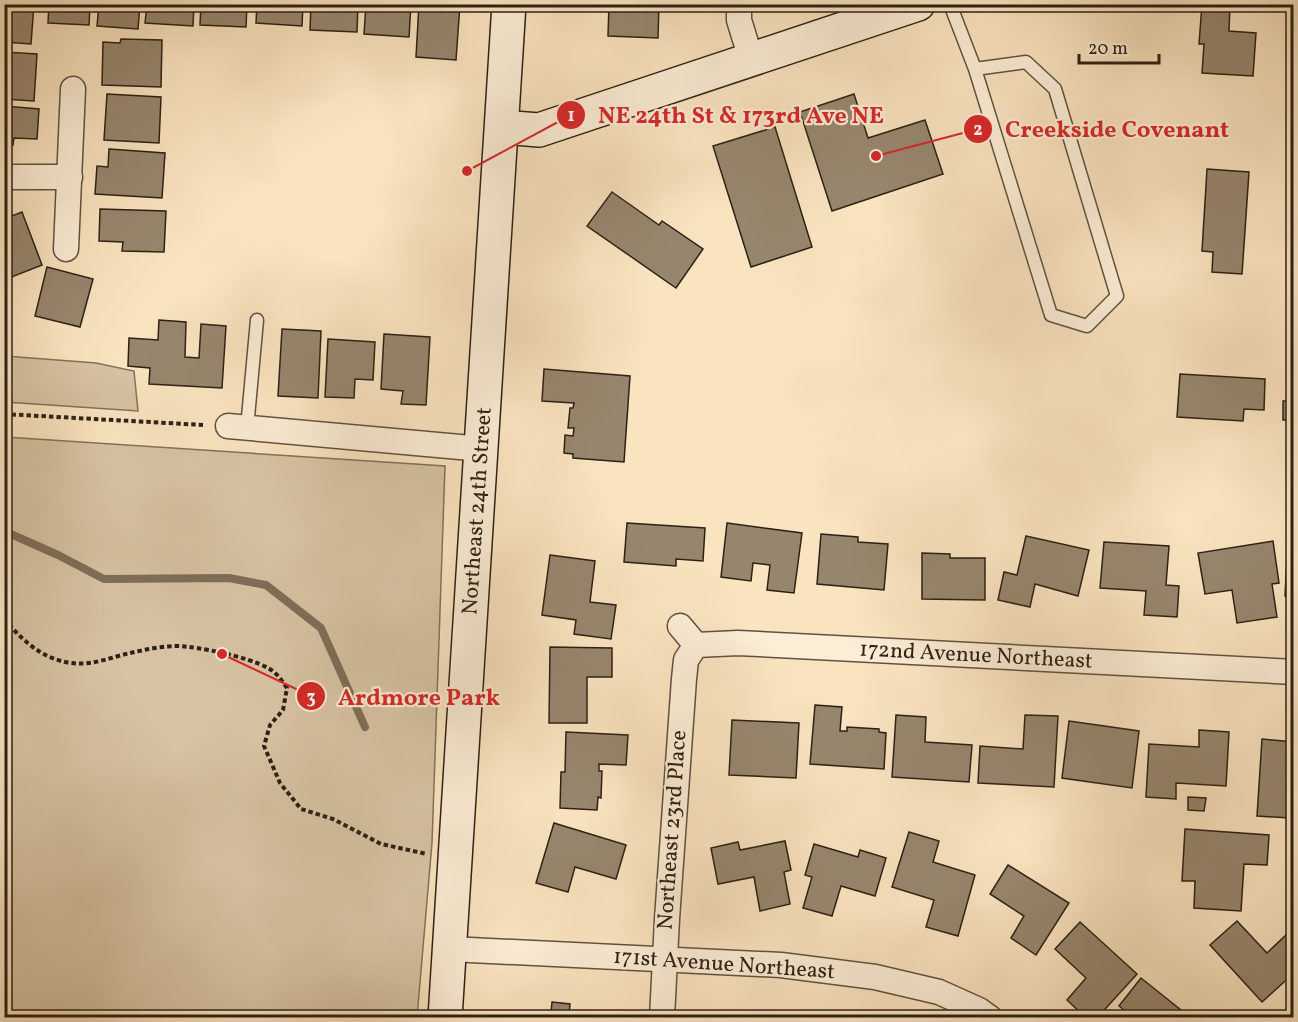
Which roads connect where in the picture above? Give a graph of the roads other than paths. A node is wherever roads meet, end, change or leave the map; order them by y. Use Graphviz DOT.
graph roads {
  1 [pos="509,4"];
  2 [pos="739,4"];
  3 [pos="918,4"];
  4 [pos="950,4"];
  5 [pos="751,59"];
  6 [pos="975,69"];
  7 [pos="74,89"];
  8 [pos="502,127"];
  9 [pos="4,177"];
  10 [pos="70,177"];
  11 [pos="66,249"];
  12 [pos="257,320"];
  13 [pos="237,427"];
  14 [pos="482,449"];
  15 [pos="680,626"];
  16 [pos="696,645"];
  17 [pos="1293,672"];
  18 [pos="450,949"];
  19 [pos="665,960"];
  20 [pos="445,1017"];
  21 [pos="662,1017"];
  22 [pos="990,1017"];
  1 -- 8 [label="main road, Northeast 24th Street"];
  2 -- 5 [label="street"];
  3 -- 5 [label="main road"];
  4 -- 6 [label="lane"];
  5 -- 8 [label="main road"];
  6 -- 6 [label="lane"];
  7 -- 10 [label="street"];
  8 -- 14 [label="main road, Northeast 24th Street"];
  9 -- 10 [label="street"];
  10 -- 11 [label="street"];
  12 -- 13 [label="lane"];
  13 -- 14 [label="street"];
  14 -- 18 [label="main road, Northeast 24th Street"];
  15 -- 16 [label="street"];
  16 -- 17 [label="street, 172nd Avenue Northeast"];
  16 -- 19 [label="street, Northeast 23rd Place"];
  18 -- 19 [label="street, 171st Avenue Northeast"];
  18 -- 20 [label="main road, Northeast 24th Street"];
  19 -- 21 [label="street, Northeast 23rd Place"];
  19 -- 22 [label="street, 171st Avenue Northeast"];
}
